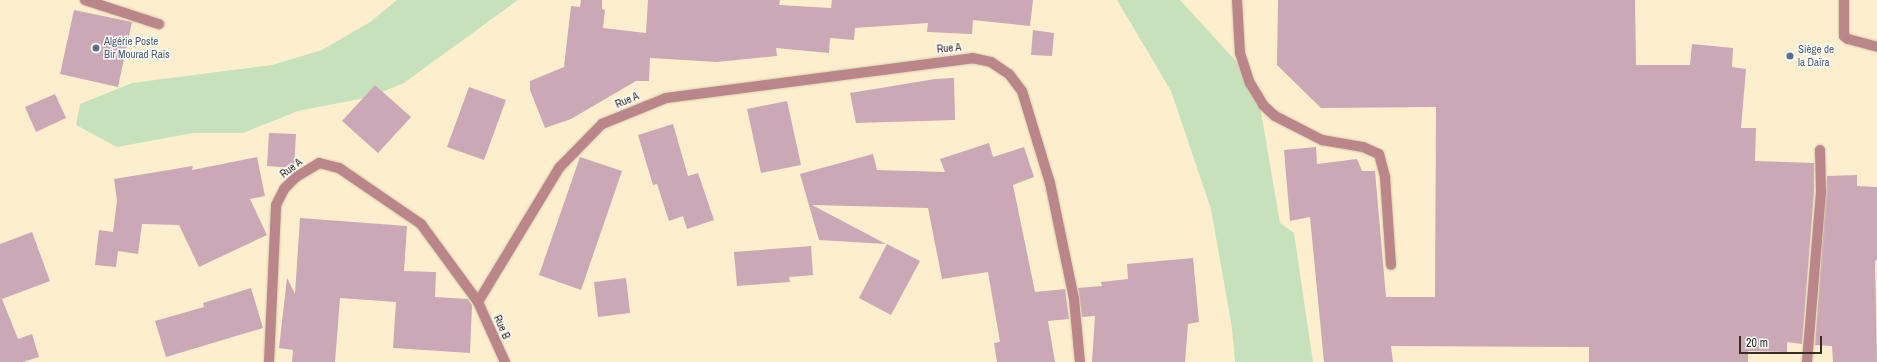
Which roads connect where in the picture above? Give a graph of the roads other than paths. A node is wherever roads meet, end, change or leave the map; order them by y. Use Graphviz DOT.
graph roads {
  1 [pos="85,0"];
  2 [pos="1236,0"];
  3 [pos="1844,0"];
  4 [pos="159,24"];
  5 [pos="1877,47"];
  6 [pos="1820,150"];
  7 [pos="1391,265"];
  8 [pos="478,302"];
  9 [pos="269,362"];
  10 [pos="505,362"];
  11 [pos="1080,362"];
  12 [pos="1807,362"];
  1 -- 4 [label="street"];
  2 -- 7 [label="street"];
  3 -- 5 [label="street"];
  6 -- 12 [label="street"];
  8 -- 9 [label="street, Rue A"];
  8 -- 10 [label="street, Rue B"];
  8 -- 11 [label="street, Rue A"];
}
